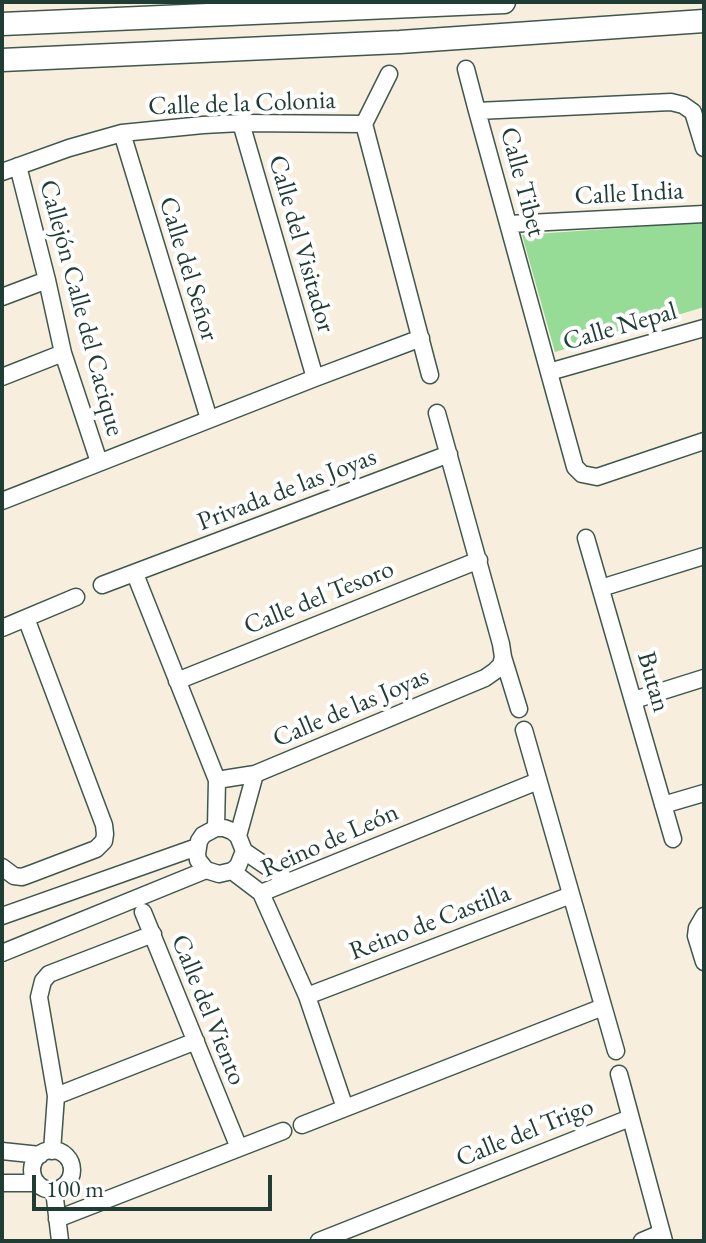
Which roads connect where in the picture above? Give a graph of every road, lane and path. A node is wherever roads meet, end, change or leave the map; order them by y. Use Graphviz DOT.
graph roads {
  1 [pos="504,2"];
  2 [pos="700,20"];
  3 [pos="2,24"];
  4 [pos="2,60"];
  5 [pos="466,69"];
  6 [pos="389,74"];
  7 [pos="477,111"];
  8 [pos="241,123"];
  9 [pos="364,124"];
  10 [pos="122,133"];
  11 [pos="704,148"];
  12 [pos="10,169"];
  13 [pos="704,214"];
  14 [pos="509,224"];
  15 [pos="47,280"];
  16 [pos="2,297"];
  17 [pos="704,328"];
  18 [pos="421,338"];
  19 [pos="63,353"];
  20 [pos="549,372"];
  21 [pos="430,375"];
  22 [pos="2,377"];
  23 [pos="315,378"];
  24 [pos="437,413"];
  25 [pos="209,419"];
  26 [pos="704,441"];
  27 [pos="449,454"];
  28 [pos="99,462"];
  29 [pos="2,501"];
  30 [pos="586,538"];
  31 [pos="704,556"];
  32 [pos="479,560"];
  33 [pos="135,574"];
  34 [pos="102,585"];
  35 [pos="601,588"];
  36 [pos="76,597"];
  37 [pos="26,618"];
  38 [pos="2,628"];
  39 [pos="503,657"];
  40 [pos="704,678"];
  41 [pos="177,681"];
  42 [pos="634,700"];
  43 [pos="519,709"];
  44 [pos="524,730"];
  45 [pos="255,774"];
  46 [pos="217,780"];
  47 [pos="538,781"];
  48 [pos="704,793"];
  49 [pos="663,805"];
  50 [pos="216,828"];
  51 [pos="673,839"];
  52 [pos="241,844"];
  53 [pos="197,847"];
  54 [pos="2,867"];
  55 [pos="206,870"];
  56 [pos="232,871"];
  57 [pos="288,881"];
  58 [pos="261,893"];
  59 [pos="571,895"];
  60 [pos="143,912"];
  61 [pos="2,916"];
  62 [pos="704,916"];
  63 [pos="153,934"];
  64 [pos="2,953"];
  65 [pos="704,962"];
  66 [pos="307,996"];
  67 [pos="603,1007"];
  68 [pos="196,1041"];
  69 [pos="616,1051"];
  70 [pos="619,1074"];
  71 [pos="56,1096"];
  72 [pos="345,1108"];
  73 [pos="630,1118"];
  74 [pos="302,1125"];
  75 [pos="283,1131"];
  76 [pos="239,1148"];
  77 [pos="2,1151"];
  78 [pos="46,1153"];
  79 [pos="2,1183"];
  80 [pos="37,1183"];
  81 [pos="54,1190"];
  82 [pos="57,1219"];
  83 [pos="662,1237"];
  84 [pos="60,1241"];
  85 [pos="319,1241"];
  86 [pos="642,1241"];
  1 -- 3 [label="main road"];
  2 -- 4 [label="main road"];
  5 -- 7 [label="street"];
  6 -- 9 [label="street"];
  7 -- 11 [label="street, Calle Tibet"];
  7 -- 14 [label="street, Calle Tibet"];
  8 -- 9 [label="street, Calle de la Colonia"];
  8 -- 10 [label="street, Calle de la Colonia"];
  8 -- 23 [label="street, Calle del Visitador"];
  9 -- 18 [label="street, Calle de la Colonia"];
  10 -- 12 [label="street, Calle de la Colonia"];
  10 -- 25 [label="street, Calle del Señor"];
  12 -- 15 [label="street, Callejón Calle del Cacique"];
  13 -- 14 [label="street, Calle India"];
  14 -- 20 [label="street, Calle Tibet"];
  15 -- 16 [label="street"];
  15 -- 19 [label="street, Callejón Calle del Cacique"];
  17 -- 20 [label="street, Calle Nepal"];
  18 -- 21 [label="street, Calle de la Colonia"];
  18 -- 23 [label="street"];
  19 -- 22 [label="street"];
  19 -- 28 [label="street, Callejón Calle del Cacique"];
  20 -- 26 [label="street, Calle Tibet"];
  23 -- 25 [label="street"];
  24 -- 27 [label="street"];
  25 -- 28 [label="street"];
  27 -- 32 [label="street"];
  27 -- 33 [label="street, Privada de las Joyas"];
  28 -- 29 [label="street"];
  30 -- 35 [label="street, Butan"];
  31 -- 35 [label="street"];
  32 -- 39 [label="street"];
  32 -- 41 [label="street, Calle del Tesoro"];
  33 -- 34 [label="street, Privada de las Joyas"];
  33 -- 41 [label="street"];
  35 -- 42 [label="street, Butan"];
  36 -- 37 [label="street"];
  37 -- 38 [label="street"];
  37 -- 54 [label="street"];
  39 -- 43 [label="street"];
  39 -- 45 [label="street, Calle de las Joyas"];
  40 -- 42 [label="street"];
  41 -- 46 [label="street"];
  42 -- 49 [label="street, Butan"];
  44 -- 47 [label="street"];
  45 -- 46 [label="street, Calle de las Joyas"];
  45 -- 52 [label="street"];
  46 -- 50 [label="street"];
  47 -- 57 [label="street, Reino de León"];
  47 -- 59 [label="street"];
  48 -- 49 [label="street"];
  49 -- 51 [label="street, Butan"];
  50 -- 52 [label="street"];
  50 -- 53 [label="street"];
  52 -- 56 [label="street"];
  52 -- 57 [label="street"];
  53 -- 55 [label="street"];
  53 -- 61 [label="street"];
  55 -- 56 [label="street"];
  55 -- 64 [label="street"];
  56 -- 58 [label="street"];
  57 -- 58 [label="street, Reino de León"];
  58 -- 66 [label="street, Reino de León"];
  59 -- 66 [label="street, Reino de Castilla"];
  59 -- 67 [label="street"];
  60 -- 63 [label="street"];
  62 -- 65 [label="street"];
  63 -- 68 [label="street, Calle del Viento"];
  63 -- 71 [label="street, Calle del Viento"];
  66 -- 72 [label="street, Reino de León"];
  67 -- 69 [label="street"];
  67 -- 72 [label="street"];
  68 -- 71 [label="street"];
  68 -- 76 [label="street, Calle del Viento"];
  70 -- 73 [label="street"];
  71 -- 78 [label="street, Calle del Viento"];
  72 -- 74 [label="street"];
  73 -- 83 [label="street, Calle del Trigo"];
  73 -- 85 [label="street, Calle del Trigo"];
  75 -- 76 [label="street"];
  76 -- 82 [label="street"];
  77 -- 78 [label="street"];
  78 -- 80 [label="street, Calle del Viento"];
  78 -- 81 [label="street"];
  79 -- 80 [label="street"];
  80 -- 81 [label="street"];
  81 -- 82 [label="street"];
  82 -- 84 [label="street"];
  83 -- 86 [label="street"];
}
